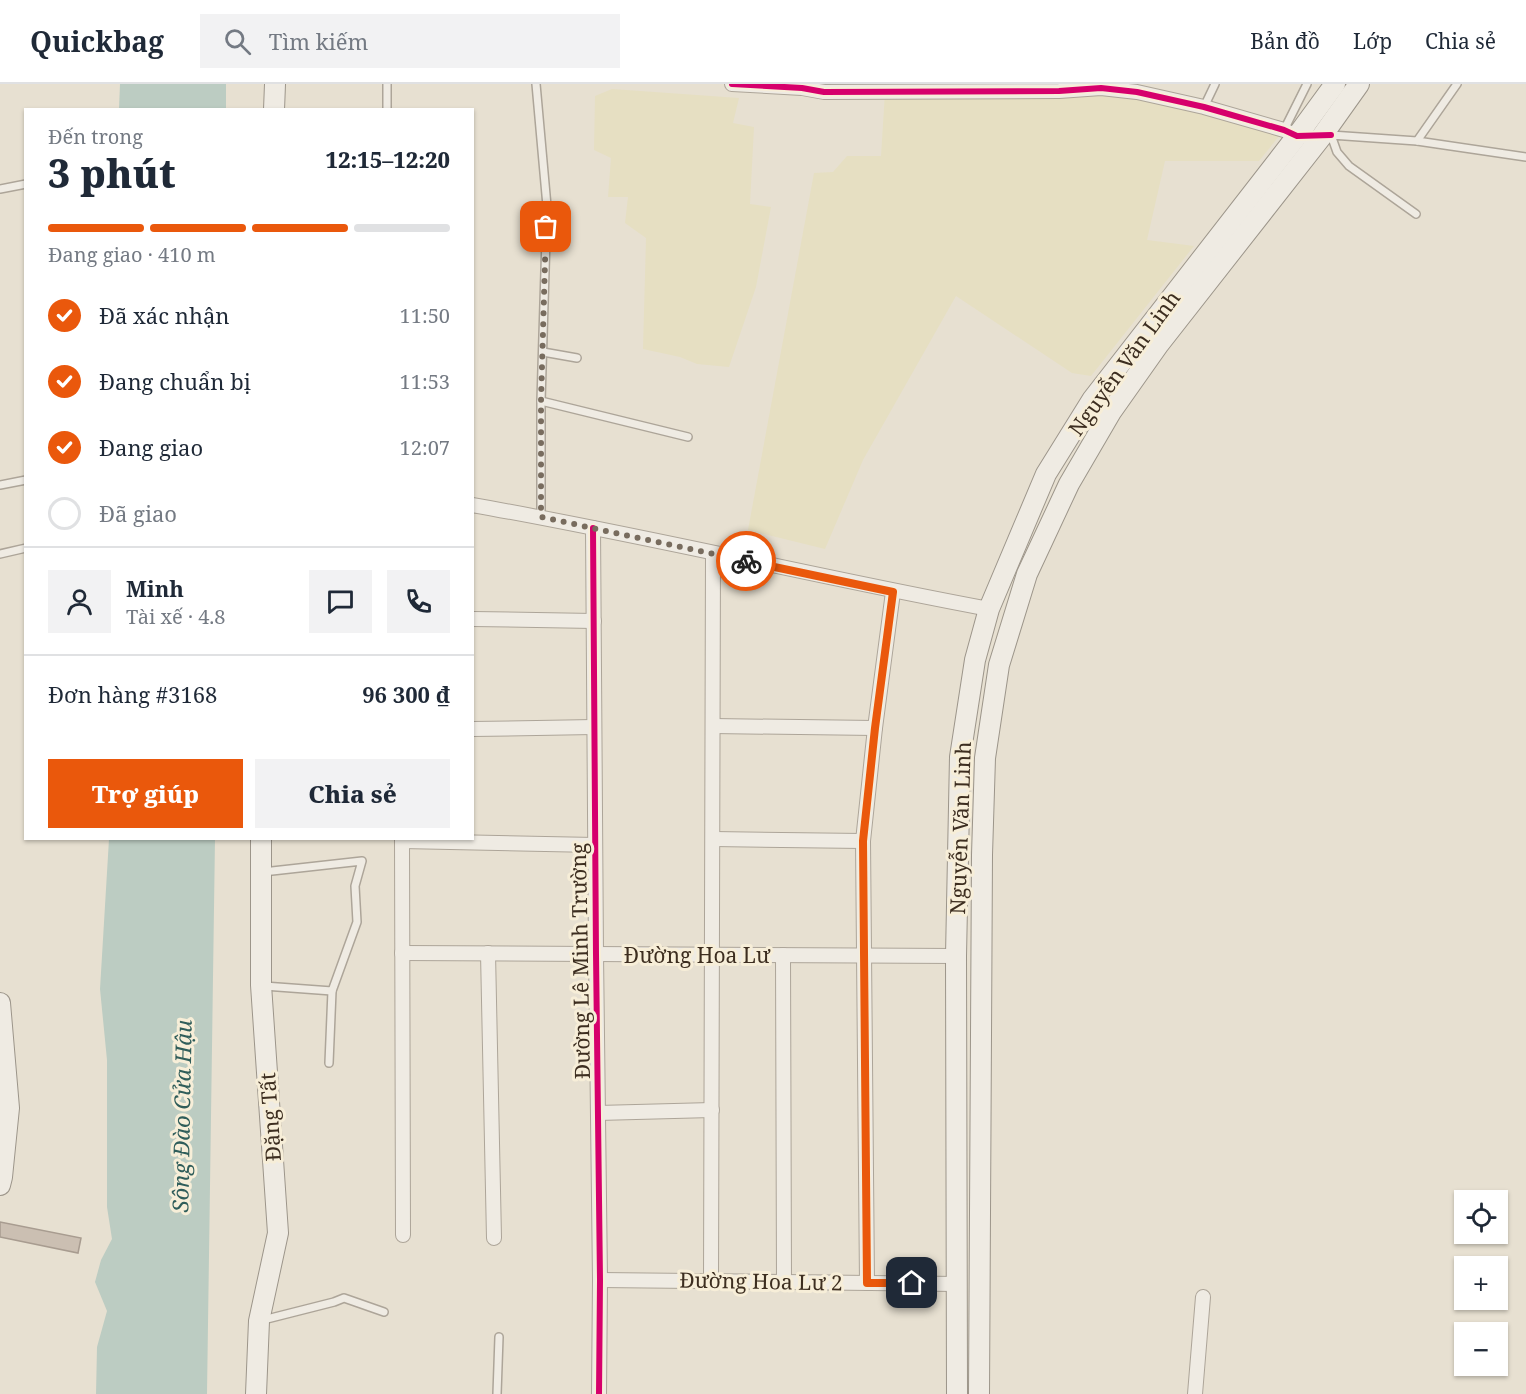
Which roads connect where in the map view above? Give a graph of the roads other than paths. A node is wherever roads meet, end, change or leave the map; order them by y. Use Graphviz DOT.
graph roads {
  1 [pos="274,84"];
  2 [pos="387,84"];
  3 [pos="536,84"];
  4 [pos="732,84"];
  5 [pos="742,84"];
  6 [pos="1215,84"];
  7 [pos="1307,84"];
  8 [pos="1335,84"];
  9 [pos="1359,84"];
  10 [pos="1457,84"];
  11 [pos="803,86"];
  12 [pos="827,88"];
  13 [pos="1061,88"];
  14 [pos="1139,88"];
  15 [pos="1204,107"];
  16 [pos="274,108"];
  17 [pos="387,108"];
  18 [pos="1291,133"];
  19 [pos="1326,135"];
  20 [pos="1417,141"];
  21 [pos="1526,157"];
  22 [pos="24,184"];
  23 [pos="0,189"];
  24 [pos="1416,214"];
  25 [pos="543,352"];
  26 [pos="577,358"];
  27 [pos="541,401"];
  28 [pos="688,437"];
  29 [pos="1046,474"];
  30 [pos="24,480"];
  31 [pos="1069,484"];
  32 [pos="0,485"];
  33 [pos="474,505"];
  34 [pos="541,517"];
  35 [pos="593,528"];
  36 [pos="24,548"];
  37 [pos="0,554"];
  38 [pos="713,554"];
  39 [pos="893,592"];
  40 [pos="989,609"];
  41 [pos="474,619"];
  42 [pos="594,621"];
  43 [pos="594,726"];
  44 [pos="713,726"];
  45 [pos="875,728"];
  46 [pos="474,729"];
  47 [pos="712,839"];
  48 [pos="261,840"];
  49 [pos="402,840"];
  50 [pos="863,841"];
  51 [pos="595,845"];
  52 [pos="260,873"];
  53 [pos="957,897"];
  54 [pos="982,898"];
  55 [pos="402,953"];
  56 [pos="488,953"];
  57 [pos="596,954"];
  58 [pos="712,955"];
  59 [pos="783,955"];
  60 [pos="863,956"];
  61 [pos="956,956"];
  62 [pos="261,985"];
  63 [pos="332,991"];
  64 [pos="0,1003"];
  65 [pos="329,1063"];
  66 [pos="712,1110"];
  67 [pos="598,1113"];
  68 [pos="0,1185"];
  69 [pos="403,1235"];
  70 [pos="494,1238"];
  71 [pos="600,1280"];
  72 [pos="711,1281"];
  73 [pos="784,1282"];
  74 [pos="867,1283"];
  75 [pos="957,1284"];
  76 [pos="1203,1297"];
  77 [pos="384,1312"];
  78 [pos="259,1321"];
  79 [pos="499,1337"];
  80 [pos="256,1394"];
  81 [pos="496,1394"];
  82 [pos="599,1394"];
  83 [pos="957,1394"];
  84 [pos="979,1394"];
  85 [pos="1195,1394"];
  1 -- 16 [label="main road"];
  2 -- 17 [label="lane"];
  3 -- 25 [label="lane"];
  4 -- 5 [label="street"];
  5 -- 11 [label="street"];
  6 -- 15 [label="lane"];
  7 -- 18 [label="lane"];
  8 -- 18 [label="main road, Nguyễn Văn Linh"];
  9 -- 19 [label="main road, Nguyễn Văn Linh"];
  10 -- 20 [label="lane"];
  11 -- 12 [label="street"];
  12 -- 13 [label="street"];
  13 -- 14 [label="street"];
  14 -- 15 [label="street"];
  15 -- 18 [label="street"];
  18 -- 19 [label="street"];
  18 -- 29 [label="main road, Nguyễn Văn Linh"];
  19 -- 20 [label="lane"];
  19 -- 24 [label="lane"];
  19 -- 31 [label="main road, Nguyễn Văn Linh"];
  20 -- 21 [label="lane"];
  22 -- 23 [label="lane"];
  25 -- 26 [label="lane"];
  25 -- 27 [label="lane"];
  27 -- 28 [label="lane"];
  27 -- 34 [label="lane"];
  29 -- 31 [label="main road"];
  29 -- 40 [label="main road, Nguyễn Văn Linh"];
  30 -- 32 [label="lane"];
  31 -- 54 [label="main road, Nguyễn Văn Linh"];
  33 -- 34 [label="street"];
  34 -- 35 [label="street"];
  35 -- 38 [label="street"];
  35 -- 42 [label="street, Đường Lê Minh Trường"];
  36 -- 37 [label="lane"];
  38 -- 39 [label="street"];
  38 -- 44 [label="street"];
  39 -- 40 [label="street"];
  39 -- 45 [label="street"];
  40 -- 53 [label="main road, Nguyễn Văn Linh"];
  41 -- 42 [label="street"];
  42 -- 43 [label="street, Đường Lê Minh Trường"];
  43 -- 46 [label="street"];
  43 -- 51 [label="street, Đường Lê Minh Trường"];
  44 -- 45 [label="street"];
  44 -- 47 [label="street"];
  45 -- 50 [label="street"];
  47 -- 50 [label="street"];
  47 -- 58 [label="street"];
  48 -- 52 [label="main road, Đặng Tất"];
  49 -- 51 [label="street"];
  49 -- 55 [label="street"];
  50 -- 60 [label="street"];
  51 -- 57 [label="street, Đường Lê Minh Trường"];
  52 -- 62 [label="main road, Đặng Tất"];
  52 -- 63 [label="lane"];
  53 -- 54 [label="main road"];
  53 -- 61 [label="main road, Nguyễn Văn Linh"];
  54 -- 84 [label="main road, Nguyễn Văn Linh"];
  55 -- 56 [label="street, Đường Hoa Lư"];
  55 -- 69 [label="street"];
  56 -- 57 [label="street, Đường Hoa Lư"];
  56 -- 70 [label="street"];
  57 -- 58 [label="street, Đường Hoa Lư"];
  57 -- 67 [label="street, Đường Lê Minh Trường"];
  58 -- 59 [label="street, Đường Hoa Lư"];
  58 -- 66 [label="street"];
  59 -- 60 [label="street, Đường Hoa Lư"];
  59 -- 73 [label="street"];
  60 -- 61 [label="street, Đường Hoa Lư"];
  60 -- 74 [label="street"];
  61 -- 75 [label="main road, Nguyễn Văn Linh"];
  62 -- 63 [label="lane"];
  62 -- 78 [label="main road, Đặng Tất"];
  63 -- 65 [label="lane"];
  64 -- 68 [label="main road"];
  66 -- 67 [label="street"];
  66 -- 72 [label="street"];
  67 -- 71 [label="street, Đường Lê Minh Trường"];
  71 -- 72 [label="street, Đường Hoa Lư 2"];
  71 -- 82 [label="street, Đường Lê Minh Trường"];
  72 -- 73 [label="street, Đường Hoa Lư 2"];
  73 -- 74 [label="street, Đường Hoa Lư 2"];
  74 -- 75 [label="street, Đường Hoa Lư 2"];
  75 -- 83 [label="main road, Nguyễn Văn Linh"];
  76 -- 85 [label="street"];
  77 -- 78 [label="lane"];
  78 -- 80 [label="main road, Đặng Tất"];
  79 -- 81 [label="lane"];
}
